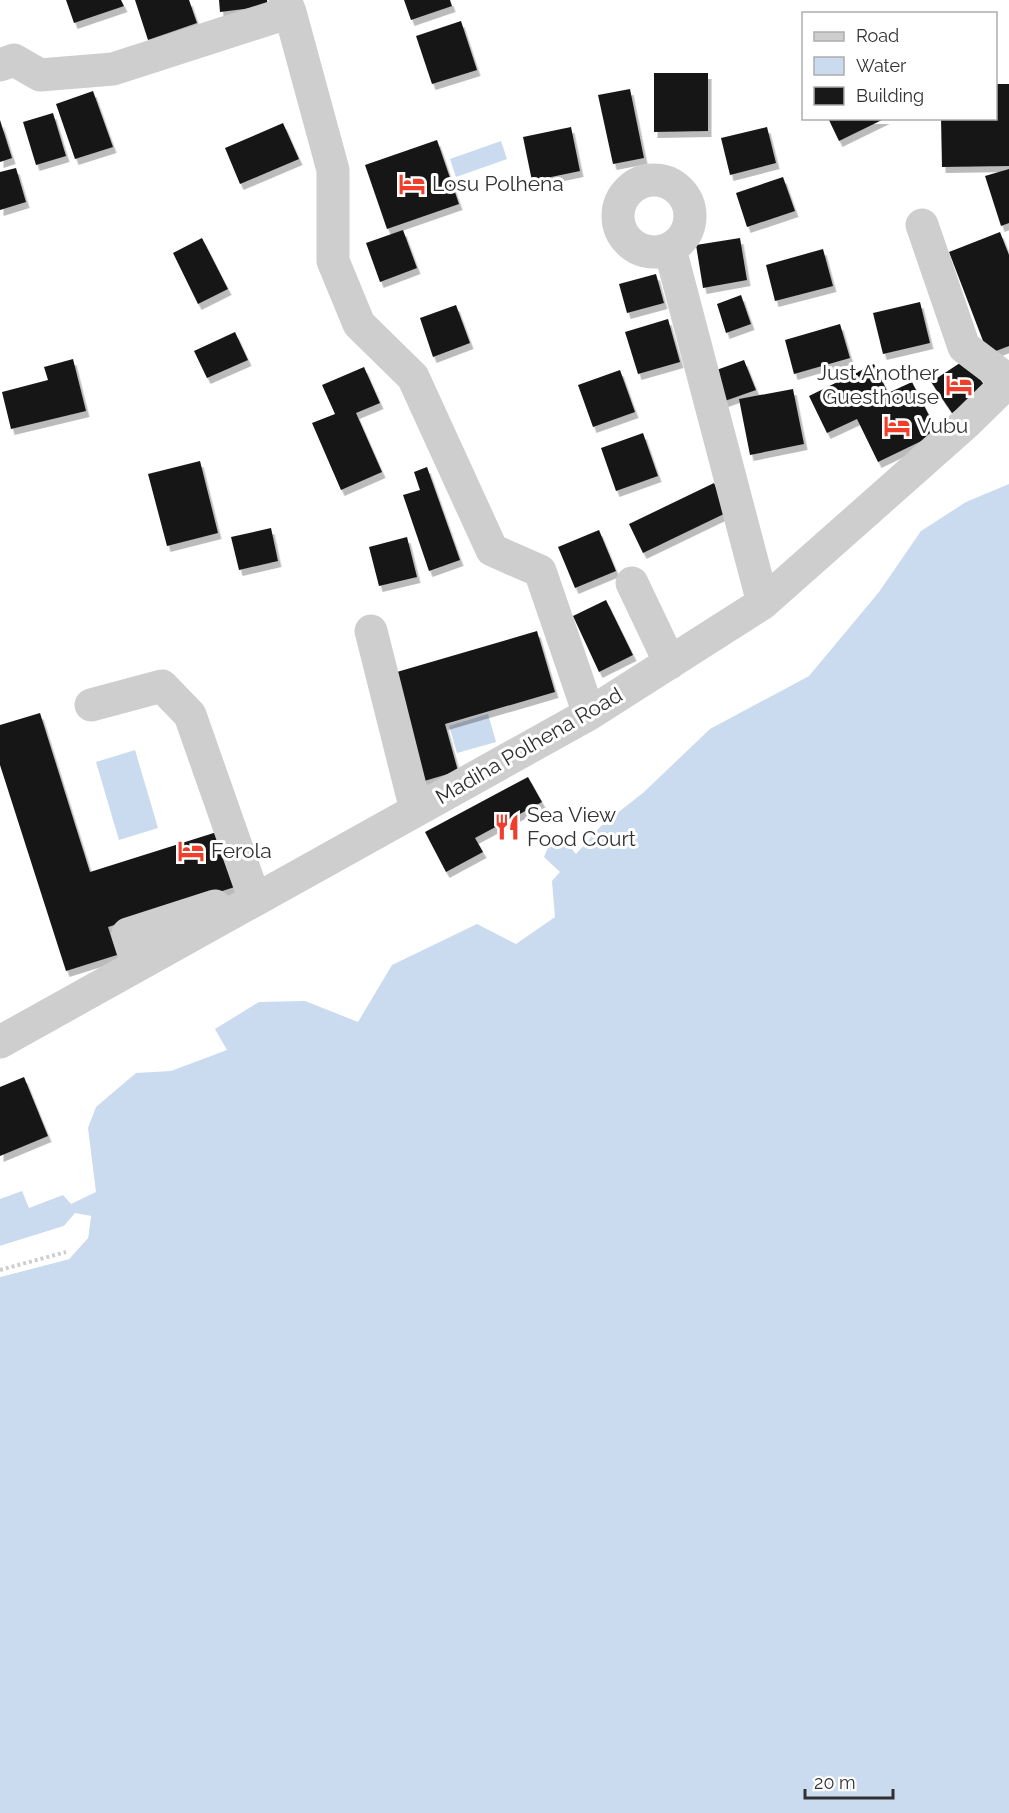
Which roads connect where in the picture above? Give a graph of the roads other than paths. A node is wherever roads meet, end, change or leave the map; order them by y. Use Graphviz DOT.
graph roads {
  1 [pos="287,6"];
  2 [pos="0,65"];
  3 [pos="922,225"];
  4 [pos="670,249"];
  5 [pos="1009,381"];
  6 [pos="632,584"];
  7 [pos="763,603"];
  8 [pos="371,631"];
  9 [pos="670,663"];
  10 [pos="91,705"];
  11 [pos="589,714"];
  12 [pos="416,810"];
  13 [pos="241,908"];
  14 [pos="0,1042"];
  1 -- 2 [label="street"];
  1 -- 11 [label="street"];
  3 -- 5 [label="street"];
  4 -- 7 [label="street"];
  5 -- 7 [label="street, Madiha Polhena Road"];
  6 -- 9 [label="street"];
  7 -- 9 [label="street, Madiha Polhena Road"];
  8 -- 12 [label="street"];
  9 -- 11 [label="street, Madiha Polhena Road"];
  10 -- 13 [label="street"];
  11 -- 12 [label="street, Madiha Polhena Road"];
  12 -- 13 [label="street, Madiha Polhena Road"];
  13 -- 14 [label="street, Madiha Polhena Road"];
}
